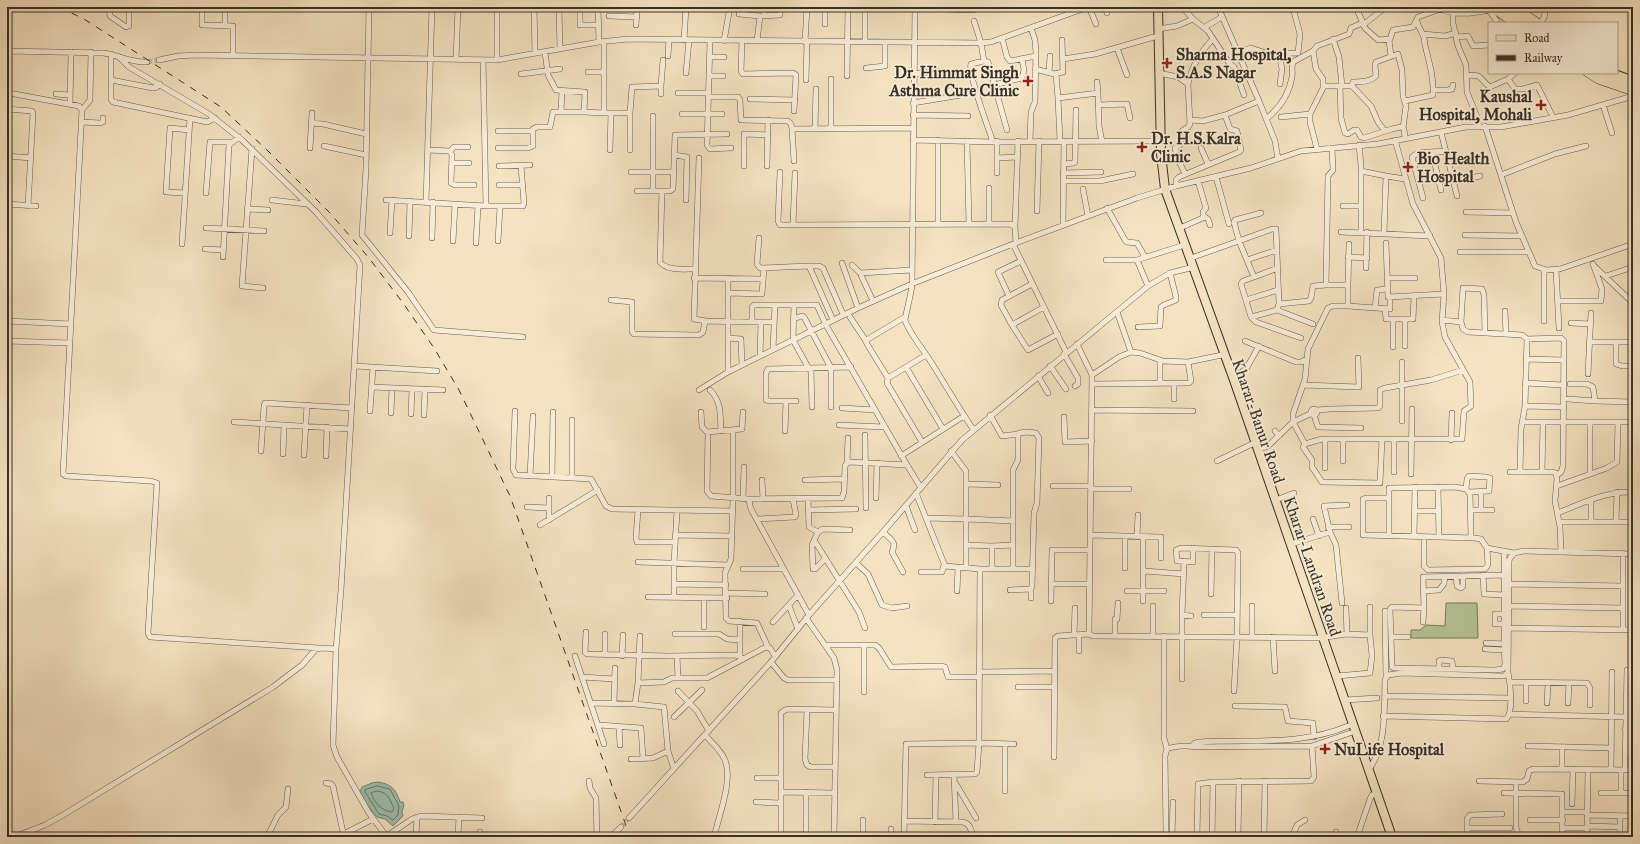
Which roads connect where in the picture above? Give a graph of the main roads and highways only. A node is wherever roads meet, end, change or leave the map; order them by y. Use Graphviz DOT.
graph roads {
  1 [pos="1154,7"];
  2 [pos="1158,7"];
  3 [pos="1507,7"];
  4 [pos="1516,7"];
  5 [pos="1492,8"];
  6 [pos="1512,22"];
  7 [pos="1518,22"];
  8 [pos="1527,22"];
  9 [pos="1538,22"];
  10 [pos="1156,33"];
  11 [pos="1618,71"];
  12 [pos="1589,74"];
  13 [pos="1599,74"];
  14 [pos="1615,74"];
  15 [pos="1633,77"];
  16 [pos="1633,81"];
  17 [pos="1633,86"];
  18 [pos="1633,92"];
  19 [pos="1163,190"];
  20 [pos="1191,264"];
  21 [pos="1255,447"];
  22 [pos="1321,638"];
  23 [pos="1352,734"];
  24 [pos="1375,794"];
  25 [pos="1386,837"];
  26 [pos="1392,837"];
  1 -- 10 [label="highway, Kharar-Banur Road"];
  2 -- 10 [label="highway"];
  3 -- 8 [label="highway"];
  4 -- 9 [label="main road"];
  5 -- 6 [label="main road"];
  5 -- 7 [label="highway"];
  10 -- 19 [label="highway"];
  10 -- 19 [label="highway, Kharar-Banur Road"];
  11 -- 15 [label="main road"];
  12 -- 18 [label="main road"];
  13 -- 17 [label="highway"];
  14 -- 16 [label="highway"];
  19 -- 20 [label="highway"];
  19 -- 20 [label="highway, Kharar-Banur Road"];
  20 -- 21 [label="highway, Kharar-Banur Road"];
  20 -- 21 [label="highway, Kharar-Landran Road"];
  21 -- 22 [label="highway, Kharar-Banur Road"];
  21 -- 22 [label="highway, Kharar-Landran Road"];
  22 -- 23 [label="highway, Kharar-Banur Road"];
  22 -- 23 [label="highway, Kharar-Landran Road"];
  23 -- 24 [label="highway, Kharar-Banur Road"];
  23 -- 24 [label="highway, Kharar-Landran Road"];
  24 -- 25 [label="highway, Kharar-Banur Road"];
  24 -- 26 [label="highway, Kharar-Landran Road"];
}
